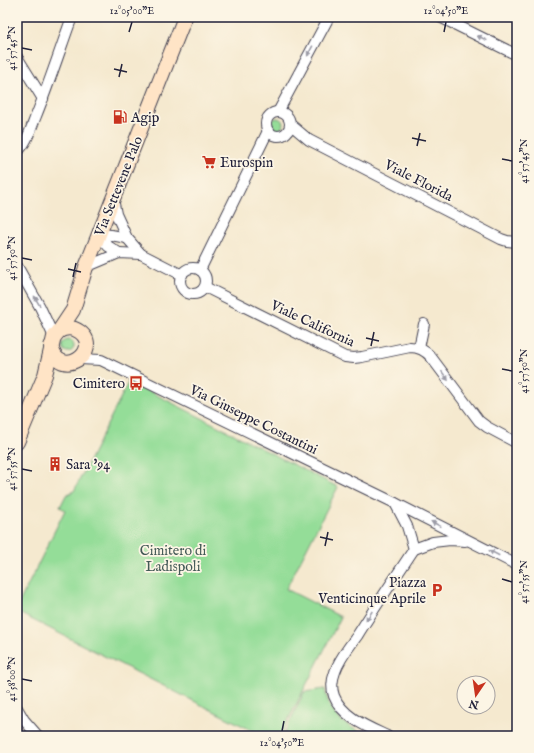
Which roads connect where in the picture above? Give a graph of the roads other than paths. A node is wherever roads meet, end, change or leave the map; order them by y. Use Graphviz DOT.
graph roads {
  1 [pos="72,17"];
  2 [pos="185,17"];
  3 [pos="329,17"];
  4 [pos="440,17"];
  5 [pos="517,55"];
  6 [pos="17,57"];
  7 [pos="43,99"];
  8 [pos="278,112"];
  9 [pos="290,124"];
  10 [pos="276,134"];
  11 [pos="309,140"];
  12 [pos="17,152"];
  13 [pos="113,198"];
  14 [pos="99,234"];
  15 [pos="127,238"];
  16 [pos="517,242"];
  17 [pos="119,253"];
  18 [pos="141,254"];
  19 [pos="17,266"];
  20 [pos="86,267"];
  21 [pos="200,270"];
  22 [pos="182,275"];
  23 [pos="205,287"];
  24 [pos="73,310"];
  25 [pos="424,324"];
  26 [pos="55,338"];
  27 [pos="84,339"];
  28 [pos="419,348"];
  29 [pos="101,360"];
  30 [pos="72,361"];
  31 [pos="45,375"];
  32 [pos="18,438"];
  33 [pos="517,443"];
  34 [pos="395,503"];
  35 [pos="471,541"];
  36 [pos="414,549"];
  37 [pos="517,565"];
  38 [pos="17,708"];
  39 [pos="38,736"];
  40 [pos="387,736"];
  1 -- 7 [label="street"];
  2 -- 13 [label="street, Via Settevene Palo"];
  3 -- 8 [label="street, one-way"];
  5 -- 4 [label="street, one-way"];
  6 -- 7 [label="street"];
  7 -- 12 [label="street"];
  8 -- 9 [label="street"];
  8 -- 10 [label="street"];
  9 -- 10 [label="street"];
  9 -- 11 [label="street, Viale Florida"];
  10 -- 11 [label="street, Viale Florida"];
  10 -- 21 [label="street"];
  11 -- 16 [label="street, Viale Florida"];
  13 -- 14 [label="street, Via Settevene Palo"];
  13 -- 15 [label="street"];
  14 -- 15 [label="street"];
  14 -- 17 [label="street"];
  14 -- 20 [label="street, Via Settevene Palo"];
  15 -- 18 [label="street"];
  17 -- 18 [label="street"];
  17 -- 20 [label="street"];
  18 -- 22 [label="street"];
  26 -- 19 [label="street, one-way"];
  20 -- 24 [label="street, Via Settevene Palo"];
  21 -- 22 [label="street"];
  21 -- 23 [label="street"];
  22 -- 23 [label="street"];
  23 -- 28 [label="street, Viale California"];
  24 -- 26 [label="street, Via Settevene Palo"];
  24 -- 27 [label="street"];
  25 -- 28 [label="street"];
  26 -- 27 [label="street"];
  26 -- 30 [label="street"];
  26 -- 31 [label="street, Via Settevene Palo"];
  27 -- 29 [label="street"];
  27 -- 30 [label="street"];
  28 -- 33 [label="street, one-way"];
  29 -- 30 [label="street"];
  29 -- 34 [label="street, Via Giuseppe Costantini"];
  30 -- 31 [label="street"];
  31 -- 32 [label="street, Via Settevene Palo"];
  35 -- 34 [label="street, Via Giuseppe Costantini, one-way"];
  34 -- 36 [label="street"];
  35 -- 36 [label="street"];
  37 -- 35 [label="street, Via Giuseppe Costantini, one-way"];
  36 -- 40 [label="street, one-way"];
  38 -- 39 [label="street"];
}
